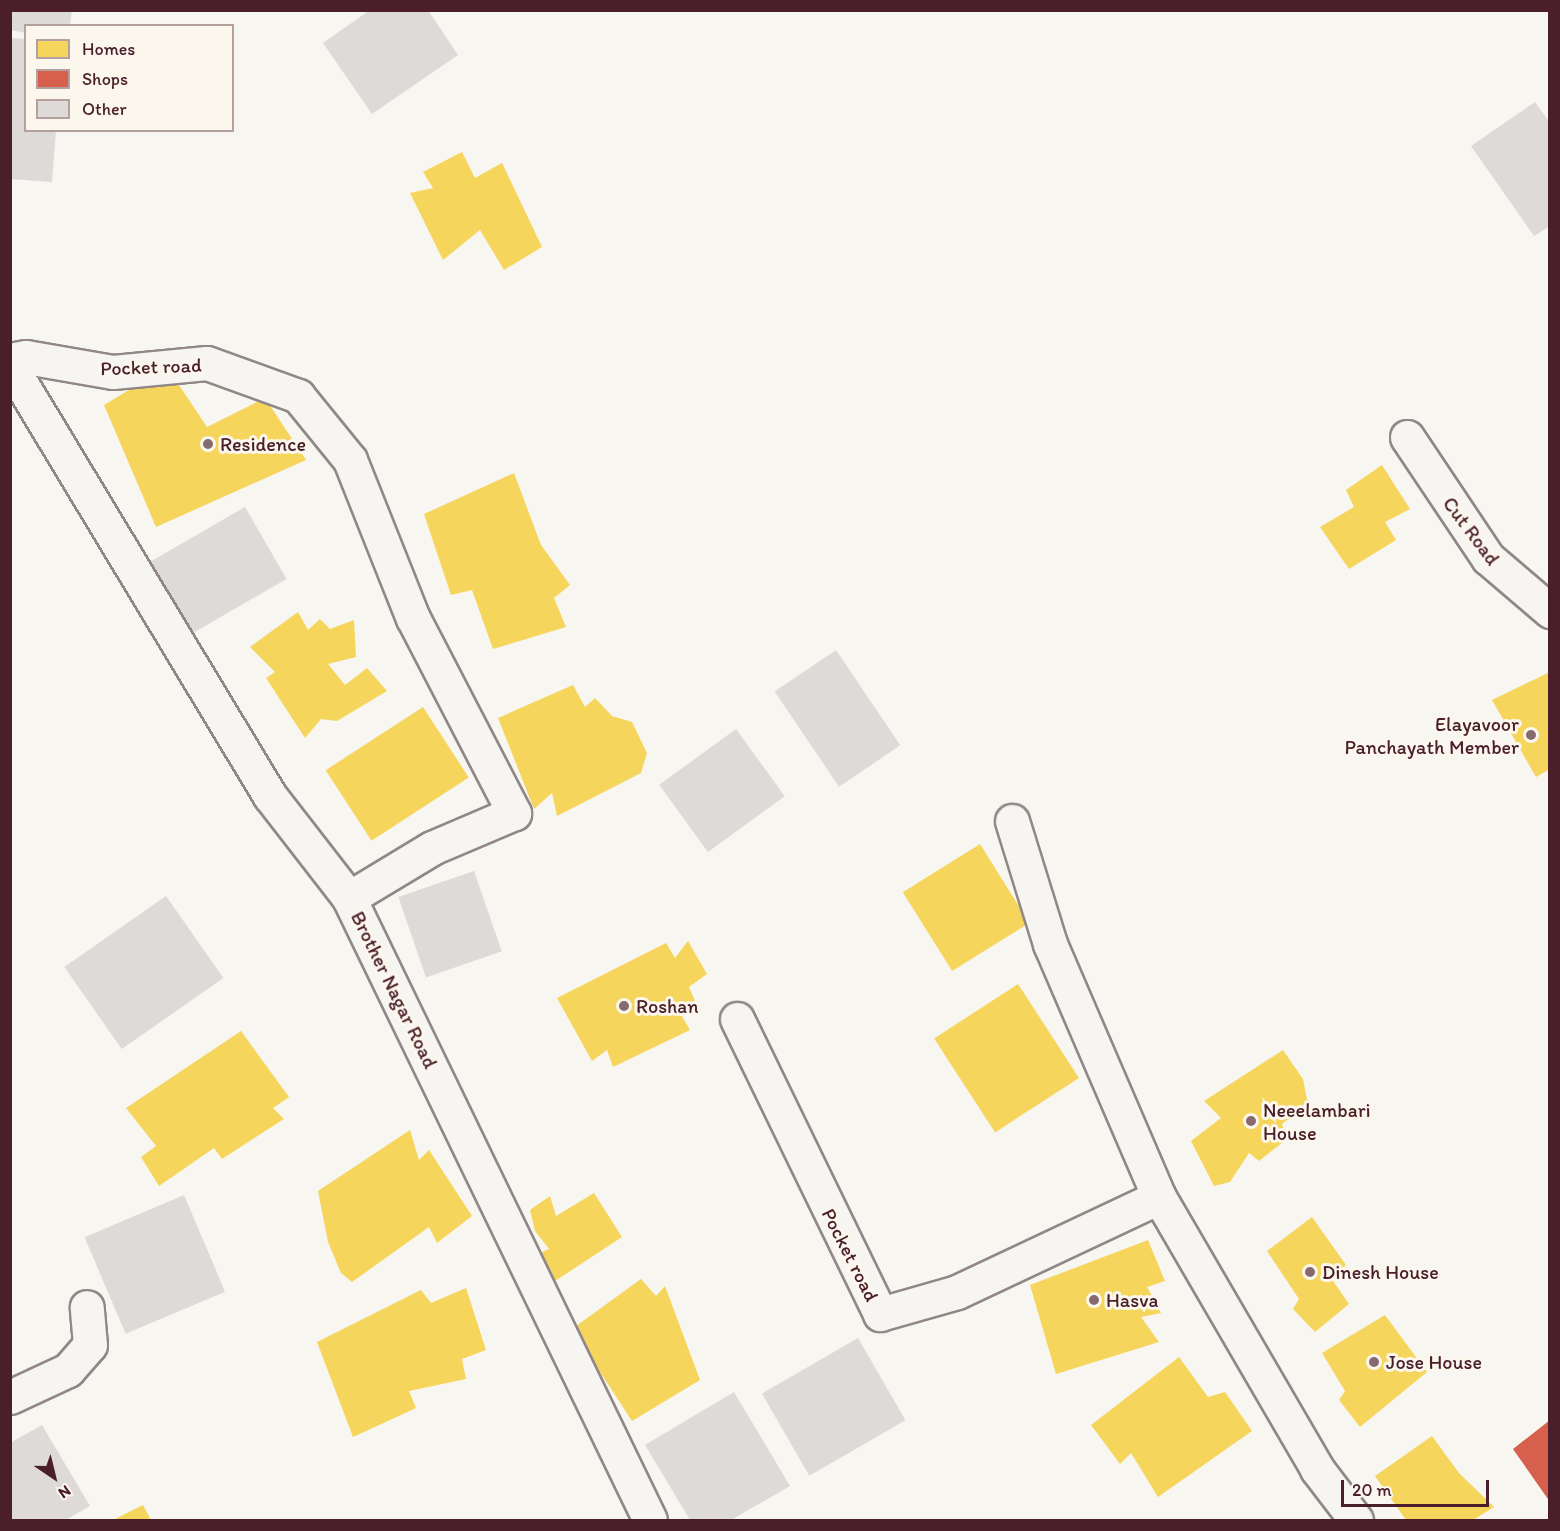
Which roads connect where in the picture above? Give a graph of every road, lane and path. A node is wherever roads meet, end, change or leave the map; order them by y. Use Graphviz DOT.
graph roads {
  1 [pos="12,363"];
  2 [pos="1407,437"];
  3 [pos="382,544"];
  4 [pos="1550,611"];
  5 [pos="1012,821"];
  6 [pos="349,898"];
  7 [pos="737,1019"];
  8 [pos="1159,1197"];
  9 [pos="87,1307"];
  10 [pos="10,1397"];
  11 [pos="650,1521"];
  12 [pos="1356,1521"];
  1 -- 3 [label="street, Pocket road"];
  1 -- 6 [label="street"];
  2 -- 4 [label="street, Cut Road"];
  3 -- 6 [label="street, Brother Nagar Road"];
  5 -- 8 [label="street"];
  6 -- 11 [label="street, Brother Nagar Road"];
  7 -- 8 [label="street, Pocket road"];
  8 -- 12 [label="street"];
  9 -- 10 [label="street"];
}
